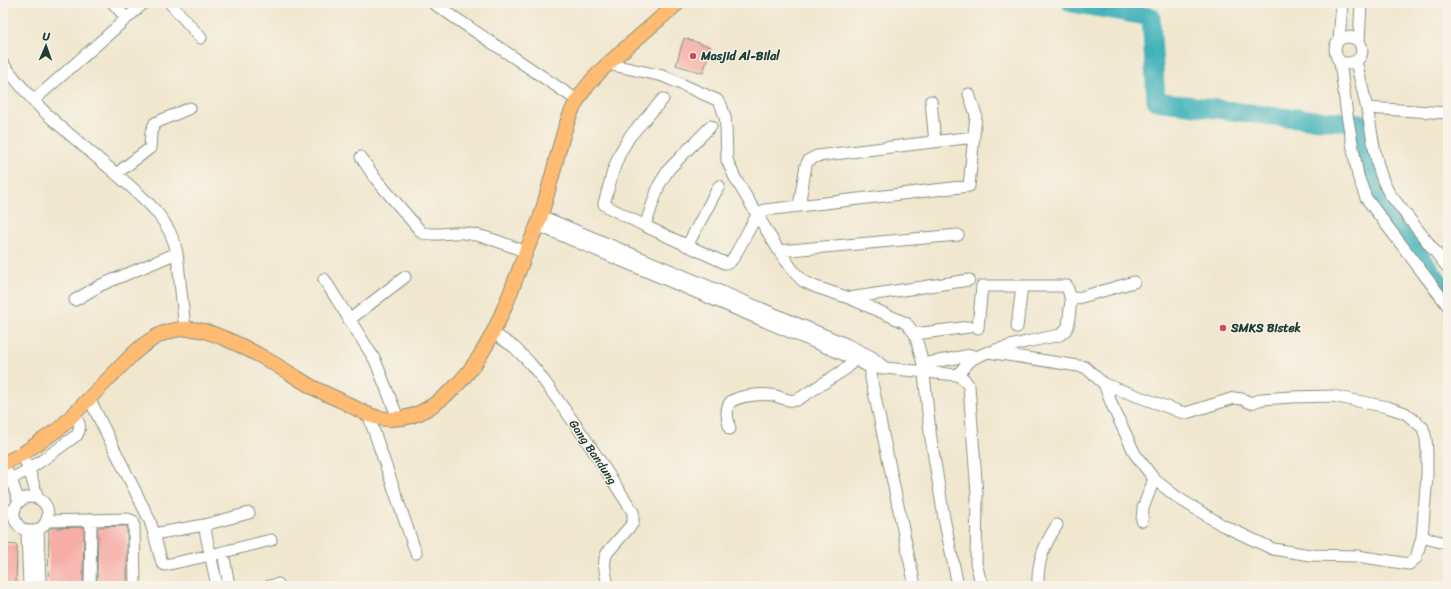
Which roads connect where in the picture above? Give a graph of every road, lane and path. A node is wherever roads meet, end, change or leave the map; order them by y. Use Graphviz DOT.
graph roads {
  1 [pos="113,3"];
  2 [pos="144,3"];
  3 [pos="170,3"];
  4 [pos="433,3"];
  5 [pos="678,3"];
  6 [pos="1342,3"];
  7 [pos="1361,3"];
  8 [pos="126,18"];
  9 [pos="201,38"];
  10 [pos="1339,40"];
  11 [pos="1359,41"];
  12 [pos="1340,62"];
  13 [pos="1356,62"];
  14 [pos="3,64"];
  15 [pos="608,64"];
  16 [pos="969,94"];
  17 [pos="663,99"];
  18 [pos="577,100"];
  19 [pos="33,101"];
  20 [pos="930,101"];
  21 [pos="190,108"];
  22 [pos="1367,108"];
  23 [pos="1448,113"];
  24 [pos="711,126"];
  25 [pos="974,137"];
  26 [pos="935,142"];
  27 [pos="360,157"];
  28 [pos="116,174"];
  29 [pos="719,186"];
  30 [pos="799,206"];
  31 [pos="757,215"];
  32 [pos="539,220"];
  33 [pos="645,226"];
  34 [pos="958,235"];
  35 [pos="687,246"];
  36 [pos="526,252"];
  37 [pos="779,252"];
  38 [pos="177,253"];
  39 [pos="1448,268"];
  40 [pos="405,277"];
  41 [pos="324,279"];
  42 [pos="969,280"];
  43 [pos="1134,282"];
  44 [pos="1022,286"];
  45 [pos="849,298"];
  46 [pos="75,300"];
  47 [pos="1071,300"];
  48 [pos="1448,306"];
  49 [pos="349,320"];
  50 [pos="1017,327"];
  51 [pos="185,329"];
  52 [pos="493,333"];
  53 [pos="916,334"];
  54 [pos="988,352"];
  55 [pos="971,355"];
  56 [pos="854,359"];
  57 [pos="871,368"];
  58 [pos="885,368"];
  59 [pos="923,368"];
  60 [pos="958,375"];
  61 [pos="1104,384"];
  62 [pos="89,398"];
  63 [pos="368,414"];
  64 [pos="74,415"];
  65 [pos="398,418"];
  66 [pos="730,429"];
  67 [pos="22,454"];
  68 [pos="3,464"];
  69 [pos="29,469"];
  70 [pos="1154,479"];
  71 [pos="7,480"];
  72 [pos="38,499"];
  73 [pos="12,508"];
  74 [pos="250,513"];
  75 [pos="91,519"];
  76 [pos="47,521"];
  77 [pos="1142,521"];
  78 [pos="204,525"];
  79 [pos="1057,525"];
  80 [pos="32,531"];
  81 [pos="154,534"];
  82 [pos="1422,537"];
  83 [pos="271,540"];
  84 [pos="1448,544"];
  85 [pos="223,552"];
  86 [pos="416,553"];
  87 [pos="211,555"];
  88 [pos="29,586"];
  89 [pos="40,586"];
  90 [pos="90,586"];
  91 [pos="135,586"];
  92 [pos="217,586"];
  93 [pos="229,586"];
  94 [pos="607,586"];
  95 [pos="915,586"];
  96 [pos="958,586"];
  97 [pos="985,586"];
  98 [pos="1038,586"];
  1 -- 8 [label="street"];
  2 -- 8 [label="street"];
  3 -- 9 [label="street"];
  4 -- 18 [label="street"];
  5 -- 15 [label="main road"];
  6 -- 10 [label="street"];
  7 -- 11 [label="street"];
  8 -- 19 [label="street"];
  10 -- 11 [label="street"];
  10 -- 12 [label="street"];
  11 -- 13 [label="street"];
  12 -- 13 [label="street"];
  12 -- 48 [label="street"];
  13 -- 22 [label="street"];
  14 -- 19 [label="street"];
  15 -- 18 [label="main road"];
  15 -- 31 [label="street"];
  16 -- 25 [label="street"];
  17 -- 33 [label="street"];
  18 -- 32 [label="main road"];
  19 -- 28 [label="street"];
  20 -- 26 [label="street"];
  21 -- 28 [label="street"];
  22 -- 23 [label="street"];
  22 -- 39 [label="street"];
  24 -- 33 [label="street"];
  25 -- 26 [label="street"];
  25 -- 30 [label="street"];
  26 -- 30 [label="street"];
  27 -- 36 [label="street"];
  28 -- 38 [label="street"];
  29 -- 35 [label="street"];
  30 -- 31 [label="street"];
  31 -- 35 [label="street"];
  31 -- 37 [label="street"];
  32 -- 36 [label="main road"];
  32 -- 56 [label="street"];
  32 -- 58 [label="street"];
  33 -- 35 [label="street"];
  34 -- 37 [label="street"];
  36 -- 52 [label="main road"];
  37 -- 45 [label="street"];
  38 -- 46 [label="street"];
  38 -- 51 [label="street"];
  40 -- 49 [label="street"];
  41 -- 49 [label="street"];
  42 -- 45 [label="street"];
  43 -- 47 [label="street"];
  44 -- 47 [label="street"];
  44 -- 50 [label="street"];
  44 -- 53 [label="street"];
  45 -- 53 [label="street"];
  47 -- 54 [label="street"];
  49 -- 65 [label="street"];
  51 -- 62 [label="main road"];
  51 -- 63 [label="main road"];
  52 -- 65 [label="main road"];
  52 -- 94 [label="street, Gang Bandung"];
  53 -- 59 [label="street"];
  54 -- 60 [label="street"];
  54 -- 61 [label="street"];
  55 -- 59 [label="street"];
  56 -- 57 [label="street"];
  56 -- 66 [label="street"];
  57 -- 58 [label="street"];
  57 -- 95 [label="street"];
  58 -- 59 [label="street"];
  59 -- 60 [label="street"];
  59 -- 96 [label="street"];
  60 -- 97 [label="street"];
  61 -- 70 [label="street"];
  61 -- 82 [label="street"];
  62 -- 64 [label="main road"];
  62 -- 81 [label="street"];
  63 -- 65 [label="main road"];
  63 -- 86 [label="street"];
  64 -- 67 [label="main road"];
  64 -- 69 [label="street"];
  67 -- 68 [label="main road"];
  67 -- 69 [label="street"];
  68 -- 71 [label="street"];
  69 -- 71 [label="street"];
  69 -- 72 [label="street"];
  70 -- 77 [label="street"];
  70 -- 82 [label="street"];
  71 -- 73 [label="street"];
  72 -- 73 [label="street"];
  72 -- 76 [label="street"];
  73 -- 80 [label="street"];
  74 -- 78 [label="street"];
  75 -- 76 [label="street"];
  75 -- 90 [label="street"];
  75 -- 91 [label="street"];
  76 -- 80 [label="street"];
  78 -- 81 [label="street"];
  78 -- 87 [label="street"];
  79 -- 98 [label="street"];
  80 -- 88 [label="street"];
  80 -- 89 [label="street"];
  81 -- 87 [label="street"];
  82 -- 84 [label="street"];
  83 -- 85 [label="street"];
  85 -- 87 [label="street"];
  85 -- 93 [label="street"];
  87 -- 92 [label="street"];
}
